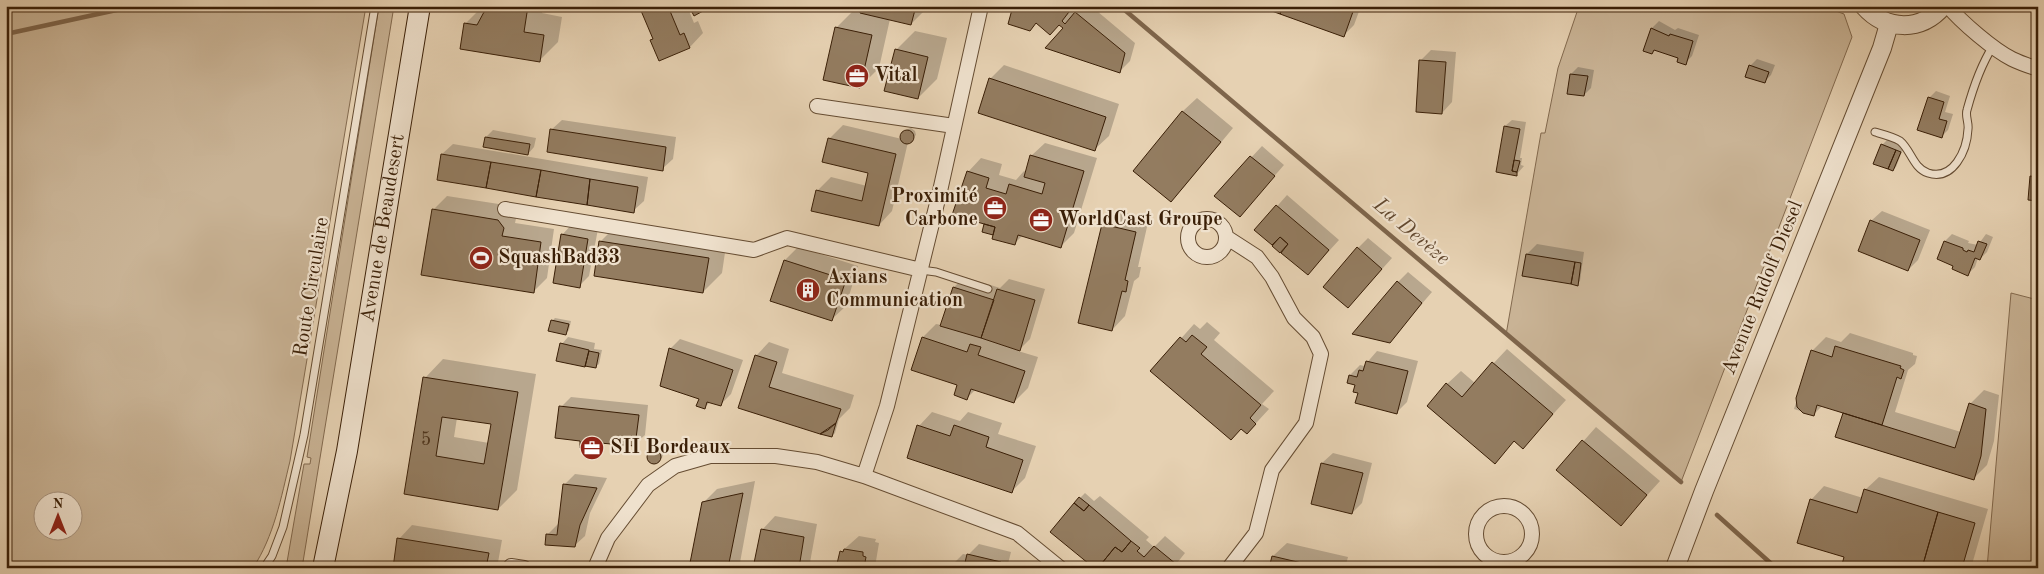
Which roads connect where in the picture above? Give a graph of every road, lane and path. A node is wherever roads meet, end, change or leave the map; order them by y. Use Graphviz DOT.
graph roads {
  1 [pos="375,6"];
  2 [pos="420,6"];
  3 [pos="981,6"];
  4 [pos="1864,6"];
  5 [pos="1943,6"];
  6 [pos="1948,6"];
  7 [pos="1889,24"];
  8 [pos="1993,46"];
  9 [pos="2038,69"];
  10 [pos="817,106"];
  11 [pos="954,126"];
  12 [pos="1875,132"];
  13 [pos="505,209"];
  14 [pos="1226,237"];
  15 [pos="921,270"];
  16 [pos="988,289"];
  17 [pos="347,451"];
  18 [pos="864,476"];
  19 [pos="1498,565"];
  20 [pos="264,568"];
  21 [pos="323,568"];
  22 [pos="336,568"];
  23 [pos="595,568"];
  24 [pos="1060,568"];
  25 [pos="1229,568"];
  26 [pos="1675,568"];
  1 -- 20 [label="lane, Route Circulaire"];
  2 -- 17 [label="main road, Avenue de Beaudesert"];
  3 -- 11 [label="street"];
  4 -- 7 [label="street"];
  5 -- 7 [label="street"];
  6 -- 8 [label="street"];
  7 -- 26 [label="street, Avenue Rudolf Diesel"];
  8 -- 9 [label="street"];
  8 -- 12 [label="lane"];
  10 -- 11 [label="street"];
  11 -- 15 [label="street"];
  13 -- 15 [label="street"];
  14 -- 25 [label="street"];
  15 -- 16 [label="lane"];
  15 -- 18 [label="street"];
  17 -- 21 [label="main road"];
  17 -- 22 [label="main road"];
  18 -- 23 [label="street"];
  18 -- 24 [label="street"];
  19 -- 19 [label="street"];
}
